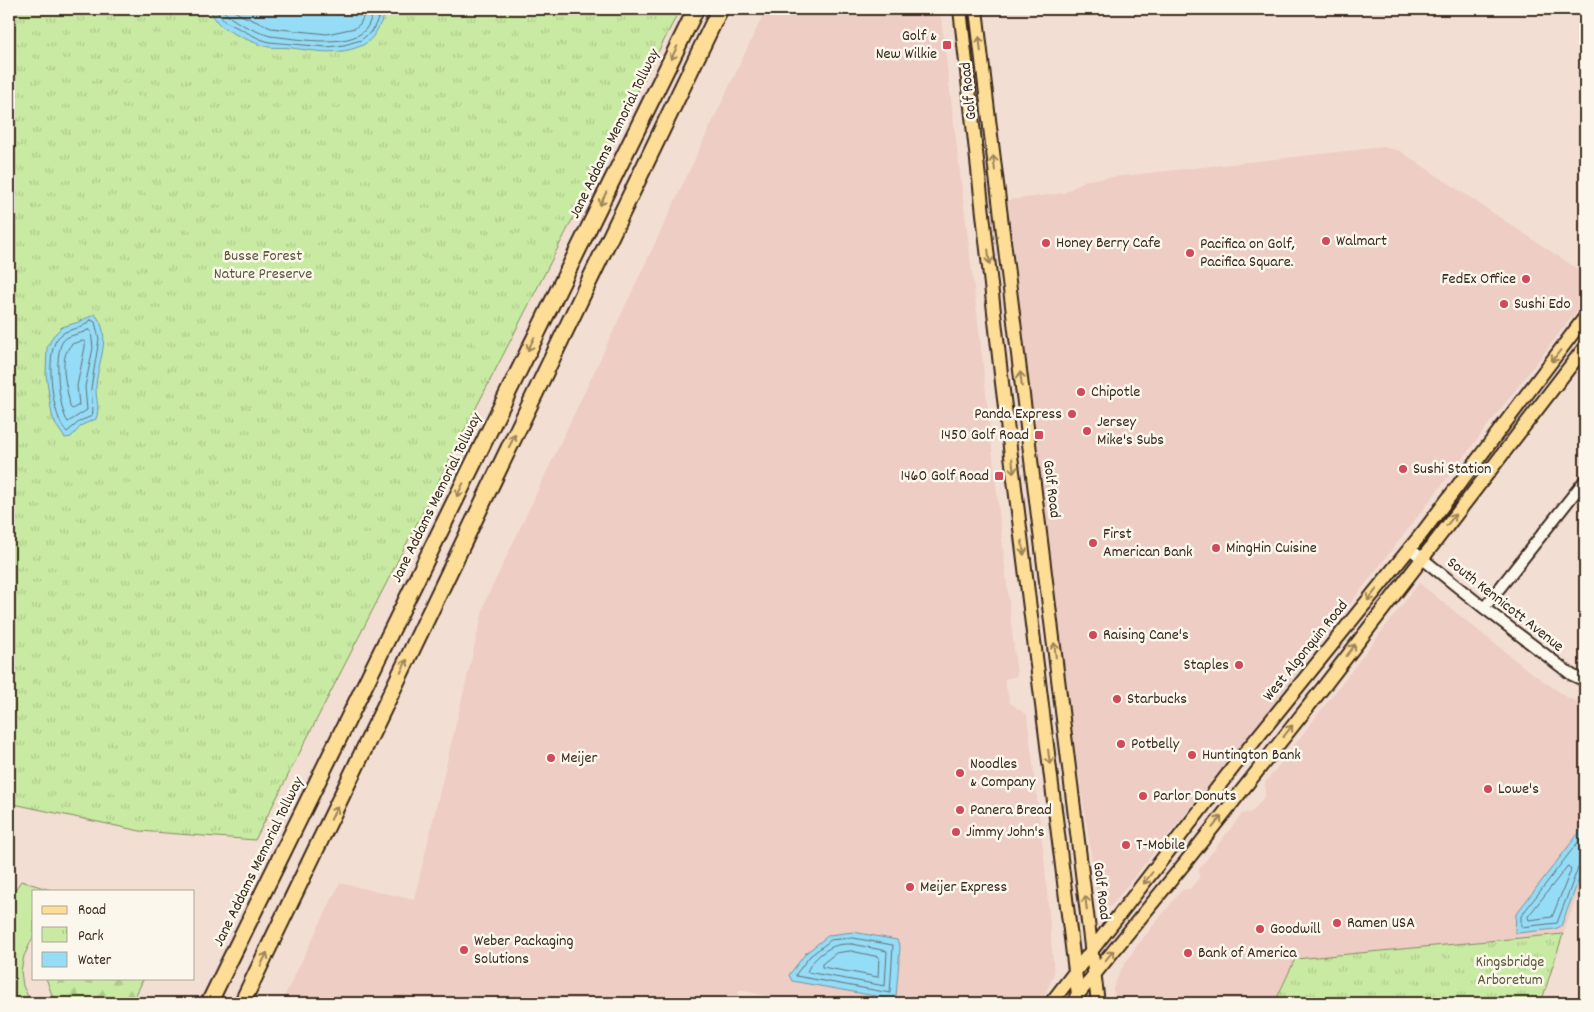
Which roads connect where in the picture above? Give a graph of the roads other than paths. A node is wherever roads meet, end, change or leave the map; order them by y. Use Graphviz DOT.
graph roads {
  1 [pos="696,9"];
  2 [pos="720,9"];
  3 [pos="960,9"];
  4 [pos="976,9"];
  5 [pos="1585,317"];
  6 [pos="1585,347"];
  7 [pos="1585,480"];
  8 [pos="1409,548"];
  9 [pos="1421,559"];
  10 [pos="1484,608"];
  11 [pos="1585,681"];
  12 [pos="1092,952"];
  13 [pos="1076,973"];
  14 [pos="1095,974"];
  15 [pos="1076,1000"];
  16 [pos="209,1003"];
  17 [pos="242,1003"];
  18 [pos="1051,1003"];
  19 [pos="1098,1003"];
  1 -- 16 [label="highway, Jane Addams Memorial Tollway, one-way"];
  17 -- 2 [label="highway, one-way"];
  3 -- 13 [label="main road, Golf Road, one-way"];
  12 -- 4 [label="main road, Golf Road, one-way"];
  5 -- 8 [label="main road, West Algonquin Road, one-way"];
  9 -- 6 [label="main road, West Algonquin Road, one-way"];
  7 -- 10 [label="street"];
  8 -- 9 [label="street, South Kennicott Avenue"];
  8 -- 12 [label="main road, West Algonquin Road, one-way"];
  9 -- 10 [label="street, South Kennicott Avenue"];
  14 -- 9 [label="main road, West Algonquin Road, one-way"];
  10 -- 11 [label="street, South Kennicott Avenue"];
  12 -- 13 [label="main road, West Algonquin Road"];
  12 -- 14 [label="main road, Golf Road"];
  13 -- 15 [label="main road, Golf Road"];
  13 -- 18 [label="main road, West Algonquin Road"];
  14 -- 15 [label="main road, West Algonquin Road"];
  14 -- 19 [label="main road, Golf Road"];
}
